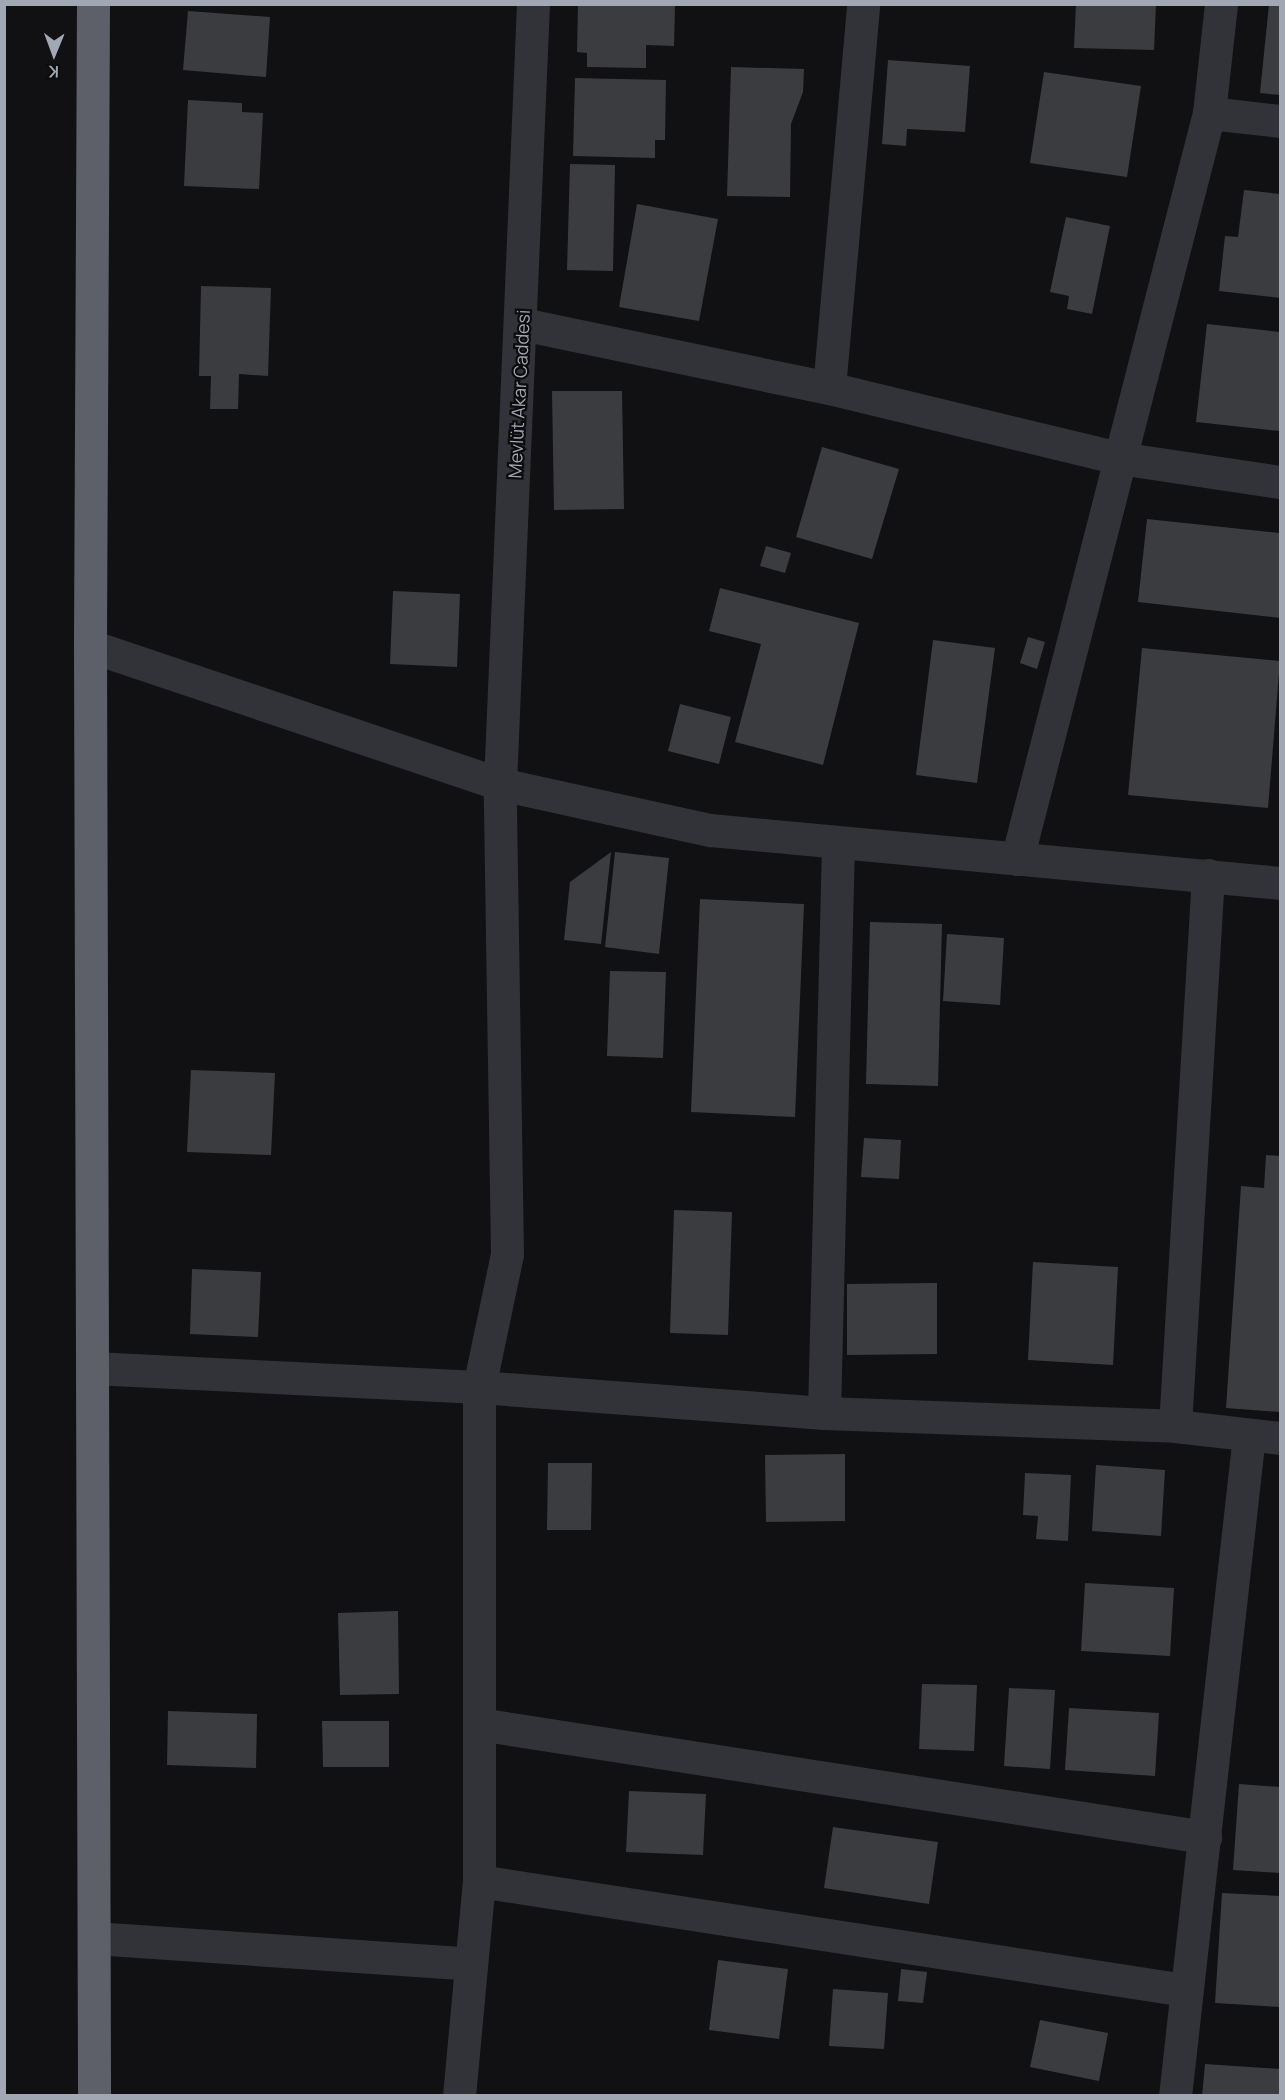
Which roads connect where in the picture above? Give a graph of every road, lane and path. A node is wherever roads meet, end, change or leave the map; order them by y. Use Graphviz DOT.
graph roads {
  1 [pos="93,4"];
  2 [pos="533,4"];
  3 [pos="863,4"];
  4 [pos="1221,4"];
  5 [pos="1209,113"];
  6 [pos="1281,121"];
  7 [pos="522,324"];
  8 [pos="829,388"];
  9 [pos="1119,458"];
  10 [pos="1281,482"];
  11 [pos="90,646"];
  12 [pos="500,784"];
  13 [pos="838,844"];
  14 [pos="1017,859"];
  15 [pos="1208,875"];
  16 [pos="1281,883"];
  17 [pos="92,1368"];
  18 [pos="478,1387"];
  19 [pos="824,1413"];
  20 [pos="1175,1426"];
  21 [pos="1265,1437"];
  22 [pos="479,1725"];
  23 [pos="1205,1837"];
  24 [pos="479,1881"];
  25 [pos="94,1938"];
  26 [pos="471,1964"];
  27 [pos="1185,1990"];
  28 [pos="94,2096"];
  29 [pos="459,2096"];
  30 [pos="1175,2096"];
  1 -- 11 [label="highway"];
  2 -- 7 [label="street, Mevlüt Akar Caddesi"];
  3 -- 8 [label="street"];
  4 -- 5 [label="street"];
  5 -- 6 [label="street"];
  5 -- 9 [label="street"];
  7 -- 8 [label="street"];
  7 -- 12 [label="street, Mevlüt Akar Caddesi"];
  8 -- 9 [label="street"];
  9 -- 10 [label="street"];
  9 -- 14 [label="street"];
  11 -- 12 [label="street"];
  11 -- 17 [label="highway"];
  12 -- 13 [label="street"];
  12 -- 18 [label="street, Mevlüt Akar Caddesi"];
  13 -- 14 [label="street"];
  13 -- 19 [label="street"];
  14 -- 15 [label="street"];
  15 -- 16 [label="street"];
  15 -- 20 [label="street"];
  17 -- 18 [label="street"];
  17 -- 25 [label="highway"];
  18 -- 19 [label="street"];
  18 -- 22 [label="street, Mevlüt Akar Caddesi"];
  19 -- 20 [label="street"];
  20 -- 21 [label="street"];
  21 -- 23 [label="street"];
  22 -- 23 [label="street"];
  22 -- 24 [label="street, Mevlüt Akar Caddesi"];
  23 -- 27 [label="street"];
  24 -- 26 [label="street, Mevlüt Akar Caddesi"];
  24 -- 27 [label="street"];
  25 -- 26 [label="street"];
  25 -- 28 [label="highway"];
  26 -- 29 [label="street, Mevlüt Akar Caddesi"];
  27 -- 30 [label="street"];
}
